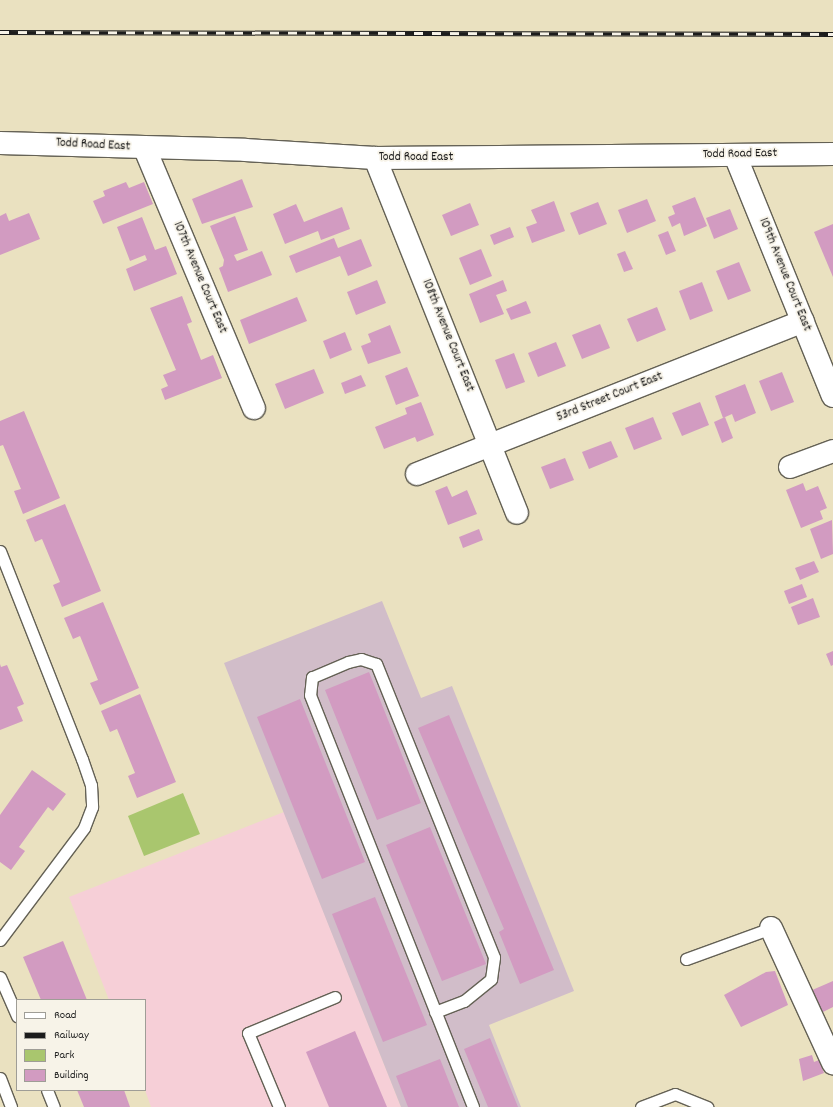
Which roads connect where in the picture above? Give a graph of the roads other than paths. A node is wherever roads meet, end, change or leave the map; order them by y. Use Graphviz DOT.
graph roads {
  1 [pos="0,143"];
  2 [pos="145,148"];
  3 [pos="833,154"];
  4 [pos="735,155"];
  5 [pos="375,158"];
  6 [pos="803,320"];
  7 [pos="833,396"];
  8 [pos="254,408"];
  9 [pos="491,445"];
  10 [pos="833,451"];
  11 [pos="790,467"];
  12 [pos="417,474"];
  13 [pos="517,513"];
  14 [pos="0,551"];
  15 [pos="770,928"];
  16 [pos="0,940"];
  17 [pos="686,959"];
  18 [pos="0,977"];
  19 [pos="335,997"];
  20 [pos="435,1012"];
  21 [pos="16,1014"];
  22 [pos="833,1063"];
  23 [pos="0,1078"];
  24 [pos="47,1091"];
  25 [pos="11,1107"];
  26 [pos="54,1107"];
  27 [pos="279,1107"];
  28 [pos="473,1107"];
  29 [pos="641,1107"];
  30 [pos="708,1107"];
  1 -- 2 [label="street, Todd Road East"];
  2 -- 5 [label="street, Todd Road East"];
  2 -- 8 [label="street, 107th Avenue Court East"];
  3 -- 4 [label="street, Todd Road East"];
  4 -- 5 [label="street, Todd Road East"];
  4 -- 6 [label="street, 109th Avenue Court East"];
  5 -- 9 [label="street, 108th Avenue Court East"];
  6 -- 7 [label="street, 109th Avenue Court East"];
  6 -- 9 [label="street, 53rd Street Court East"];
  9 -- 12 [label="street, 53rd Street Court East"];
  9 -- 13 [label="street, 108th Avenue Court East"];
  10 -- 11 [label="street"];
  14 -- 16 [label="lane"];
  15 -- 17 [label="lane"];
  15 -- 22 [label="street"];
  18 -- 21 [label="lane"];
  19 -- 27 [label="lane"];
  20 -- 20 [label="lane"];
  20 -- 28 [label="lane"];
  23 -- 25 [label="lane"];
  24 -- 26 [label="lane"];
  29 -- 30 [label="lane"];
}
